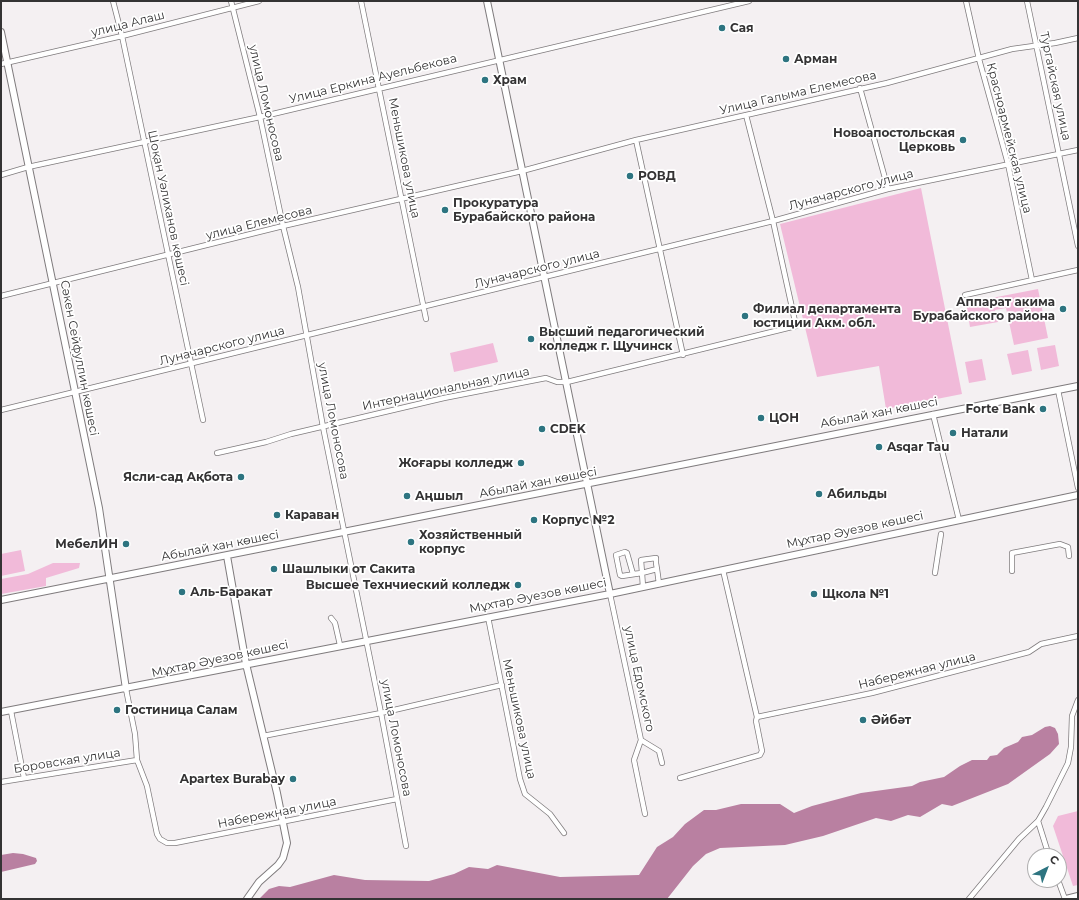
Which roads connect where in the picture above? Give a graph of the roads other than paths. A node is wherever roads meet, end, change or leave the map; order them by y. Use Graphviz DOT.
graph roads {
  1 [pos="113,1"];
  2 [pos="231,1"];
  3 [pos="259,1"];
  4 [pos="361,1"];
  5 [pos="487,1"];
  6 [pos="749,1"];
  7 [pos="966,1"];
  8 [pos="1027,1"];
  9 [pos="233,7"];
  10 [pos="1,32"];
  11 [pos="122,36"];
  12 [pos="1078,38"];
  13 [pos="1035,46"];
  14 [pos="499,59"];
  15 [pos="979,59"];
  16 [pos="4,63"];
  17 [pos="380,88"];
  18 [pos="860,88"];
  19 [pos="746,115"];
  20 [pos="260,117"];
  21 [pos="636,140"];
  22 [pos="144,143"];
  23 [pos="1078,150"];
  24 [pos="1059,154"];
  25 [pos="1008,164"];
  26 [pos="28,167"];
  27 [pos="522,171"];
  28 [pos="1,175"];
  29 [pos="888,189"];
  30 [pos="402,200"];
  31 [pos="773,221"];
  32 [pos="283,226"];
  33 [pos="1078,246"];
  34 [pos="660,249"];
  35 [pos="169,255"];
  36 [pos="1078,270"];
  37 [pos="545,277"];
  38 [pos="1032,280"];
  39 [pos="52,283"];
  40 [pos="965,295"];
  41 [pos="1,296"];
  42 [pos="424,307"];
  43 [pos="426,319"];
  44 [pos="307,336"];
  45 [pos="683,355"];
  46 [pos="190,364"];
  47 [pos="567,382"];
  48 [pos="1078,386"];
  49 [pos="1058,390"];
  50 [pos="73,392"];
  51 [pos="1,410"];
  52 [pos="933,414"];
  53 [pos="203,420"];
  54 [pos="323,428"];
  55 [pos="217,453"];
  56 [pos="588,484"];
  57 [pos="1078,488"];
  58 [pos="1078,495"];
  59 [pos="959,520"];
  60 [pos="345,533"];
  61 [pos="942,534"];
  62 [pos="227,556"];
  63 [pos="1069,556"];
  64 [pos="657,569"];
  65 [pos="723,570"];
  66 [pos="1012,571"];
  67 [pos="642,573"];
  68 [pos="935,573"];
  69 [pos="633,574"];
  70 [pos="108,578"];
  71 [pos="659,584"];
  72 [pos="643,587"];
  73 [pos="610,594"];
  74 [pos="1,600"];
  75 [pos="488,617"];
  76 [pos="331,618"];
  77 [pos="1078,636"];
  78 [pos="365,640"];
  79 [pos="340,645"];
  80 [pos="246,664"];
  81 [pos="502,685"];
  82 [pos="126,689"];
  83 [pos="1078,700"];
  84 [pos="11,711"];
  85 [pos="1,712"];
  86 [pos="381,712"];
  87 [pos="757,717"];
  88 [pos="263,736"];
  89 [pos="641,740"];
  90 [pos="136,760"];
  91 [pos="662,763"];
  92 [pos="24,778"];
  93 [pos="680,778"];
  94 [pos="1,782"];
  95 [pos="397,799"];
  96 [pos="645,814"];
  97 [pos="1038,821"];
  98 [pos="283,822"];
  99 [pos="564,833"];
  100 [pos="406,846"];
  101 [pos="1046,848"];
  102 [pos="1061,888"];
  103 [pos="1078,896"];
  104 [pos="247,899"];
  105 [pos="970,899"];
  106 [pos="1066,899"];
  1 -- 11 [label="street, Шоқан Уәлиханов көшесі"];
  2 -- 9 [label="street, улица Ломоносова"];
  3 -- 9 [label="street, улица Алаш"];
  4 -- 17 [label="street, Меньшикова улица"];
  5 -- 14 [label="street"];
  6 -- 14 [label="street, Улица Еркина Ауельбекова"];
  7 -- 15 [label="street, Красноармейская улица"];
  8 -- 13 [label="street, Тургайская улица"];
  9 -- 11 [label="street, улица Алаш"];
  9 -- 20 [label="street, улица Ломоносова"];
  10 -- 16 [label="street, Сәкен Сейфуллин көшесі"];
  11 -- 16 [label="street, улица Алаш"];
  11 -- 22 [label="street, Шоқан Уәлиханов көшесі"];
  12 -- 13 [label="street, Улица Галыма Елемесова"];
  13 -- 15 [label="street, Улица Галыма Елемесова"];
  13 -- 24 [label="street, Тургайская улица"];
  14 -- 17 [label="street, Улица Еркина Ауельбекова"];
  14 -- 27 [label="street"];
  15 -- 18 [label="street, Улица Галыма Елемесова"];
  15 -- 25 [label="street, Красноармейская улица"];
  16 -- 26 [label="street, Сәкен Сейфуллин көшесі"];
  17 -- 20 [label="street, Улица Еркина Ауельбекова"];
  17 -- 30 [label="street, Меньшикова улица"];
  18 -- 19 [label="street, Улица Галыма Елемесова"];
  18 -- 29 [label="street"];
  19 -- 21 [label="street, Улица Галыма Елемесова"];
  19 -- 31 [label="street"];
  20 -- 22 [label="street, Улица Еркина Ауельбекова"];
  20 -- 32 [label="street, улица Ломоносова"];
  21 -- 27 [label="street, Улица Галыма Елемесова"];
  21 -- 34 [label="street"];
  22 -- 26 [label="street, Улица Еркина Ауельбекова"];
  22 -- 35 [label="street, Шоқан Уәлиханов көшесі"];
  23 -- 24 [label="street, Луначарского улица"];
  24 -- 25 [label="street, Луначарского улица"];
  24 -- 33 [label="street, Тургайская улица"];
  25 -- 29 [label="street, Луначарского улица"];
  25 -- 38 [label="street, Красноармейская улица"];
  26 -- 28 [label="street, Улица Еркина Ауельбекова"];
  26 -- 39 [label="street, Сәкен Сейфуллин көшесі"];
  27 -- 30 [label="street, улица Елемесова"];
  27 -- 37 [label="street"];
  29 -- 31 [label="street, Луначарского улица"];
  30 -- 32 [label="street, улица Елемесова"];
  30 -- 42 [label="street, Меньшикова улица"];
  31 -- 34 [label="street, Луначарского улица"];
  31 -- 45 [label="street, Интернациональная улица"];
  32 -- 35 [label="street, улица Елемесова"];
  32 -- 44 [label="street, улица Ломоносова"];
  34 -- 37 [label="street, Луначарского улица"];
  34 -- 45 [label="street"];
  35 -- 39 [label="street, улица Елемесова"];
  35 -- 46 [label="street, Шоқан Уәлиханов көшесі"];
  36 -- 38 [label="street"];
  37 -- 42 [label="street, Луначарского улица"];
  37 -- 47 [label="street"];
  38 -- 40 [label="street"];
  39 -- 41 [label="street, улица Елемесова"];
  39 -- 50 [label="street, Сәкен Сейфуллин көшесі"];
  42 -- 43 [label="street, Меньшикова улица"];
  42 -- 44 [label="street, Луначарского улица"];
  44 -- 46 [label="street, Луначарского улица"];
  44 -- 54 [label="street, улица Ломоносова"];
  45 -- 47 [label="street, Интернациональная улица"];
  46 -- 50 [label="street, Луначарского улица"];
  46 -- 53 [label="street, Шоқан Уәлиханов көшесі"];
  47 -- 54 [label="street, Интернациональная улица"];
  47 -- 56 [label="street"];
  48 -- 49 [label="street, Абылай хан көшесі"];
  49 -- 52 [label="street, Абылай хан көшесі"];
  49 -- 57 [label="street"];
  50 -- 51 [label="street, Луначарского улица"];
  50 -- 70 [label="street, Сәкен Сейфуллин көшесі"];
  52 -- 56 [label="street, Абылай хан көшесі"];
  52 -- 59 [label="street"];
  54 -- 55 [label="street, Интернациональная улица"];
  54 -- 60 [label="street, улица Ломоносова"];
  56 -- 60 [label="street, Абылай хан көшесі"];
  56 -- 73 [label="street"];
  58 -- 59 [label="street, Мұхтар Әуезов көшесі"];
  59 -- 65 [label="street, Мұхтар Әуезов көшесі"];
  60 -- 62 [label="street, Абылай хан көшесі"];
  60 -- 78 [label="street, улица Ломоносова"];
  61 -- 68 [label="street"];
  62 -- 70 [label="street, Абылай хан көшесі"];
  62 -- 80 [label="street"];
  63 -- 66 [label="street"];
  64 -- 67 [label="street"];
  64 -- 67 [label="street"];
  64 -- 71 [label="street"];
  65 -- 71 [label="street, Мұхтар Әуезов көшесі"];
  65 -- 87 [label="street"];
  67 -- 69 [label="street"];
  67 -- 72 [label="street"];
  69 -- 69 [label="street"];
  70 -- 74 [label="street, Абылай хан көшесі"];
  70 -- 82 [label="street, Сәкен Сейфуллин көшесі"];
  71 -- 72 [label="street, Мұхтар Әуезов көшесі"];
  72 -- 73 [label="street, Мұхтар Әуезов көшесі"];
  73 -- 75 [label="street, Мұхтар Әуезов көшесі"];
  73 -- 89 [label="street, улица Едомского"];
  75 -- 78 [label="street, Мұхтар Әуезов көшесі"];
  75 -- 81 [label="street, Меньшикова улица"];
  76 -- 79 [label="street"];
  77 -- 87 [label="street, Набережная улица"];
  78 -- 79 [label="street, Мұхтар Әуезов көшесі"];
  78 -- 86 [label="street, улица Ломоносова"];
  79 -- 80 [label="street, Мұхтар Әуезов көшесі"];
  80 -- 82 [label="street, Мұхтар Әуезов көшесі"];
  80 -- 88 [label="street"];
  81 -- 86 [label="street"];
  81 -- 99 [label="street, Меньшикова улица"];
  82 -- 84 [label="street, Мұхтар Әуезов көшесі"];
  82 -- 90 [label="street"];
  83 -- 97 [label="street"];
  84 -- 85 [label="street, Мұхтар Әуезов көшесі"];
  84 -- 92 [label="street"];
  86 -- 88 [label="street"];
  86 -- 95 [label="street, улица Ломоносова"];
  87 -- 93 [label="street"];
  88 -- 98 [label="street"];
  89 -- 91 [label="street"];
  89 -- 96 [label="street, улица Едомского"];
  90 -- 92 [label="street, Боровская улица"];
  90 -- 98 [label="street, Набережная улица"];
  92 -- 94 [label="street, Боровская улица"];
  95 -- 98 [label="street, Набережная улица"];
  95 -- 100 [label="street, улица Ломоносова"];
  97 -- 101 [label="street"];
  97 -- 105 [label="street"];
  98 -- 104 [label="street"];
  102 -- 106 [label="street"];
  103 -- 106 [label="street"];
}
